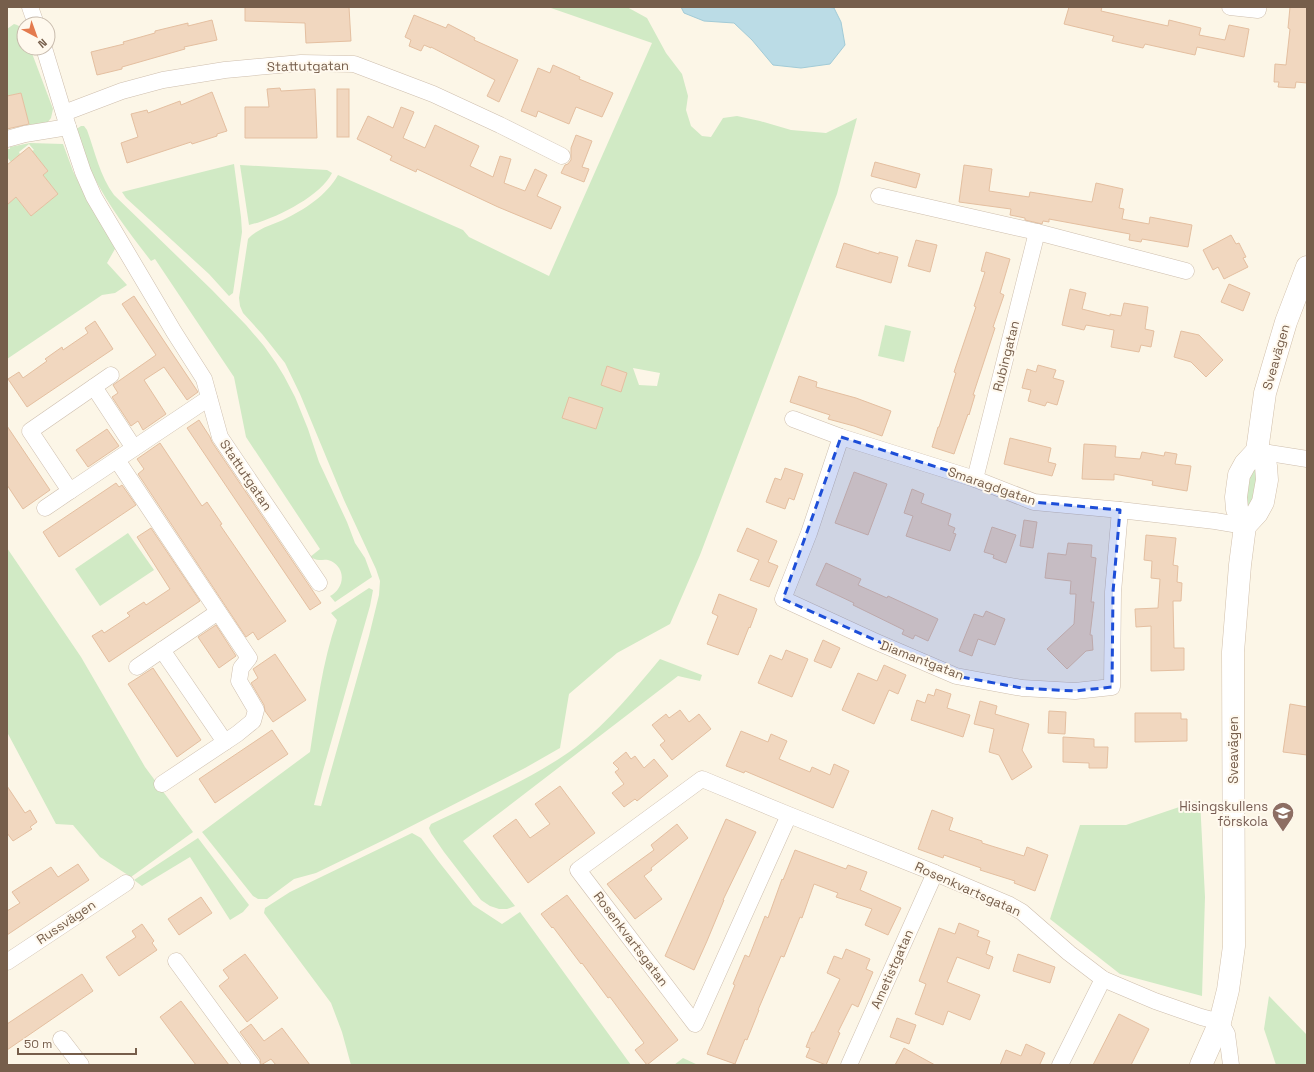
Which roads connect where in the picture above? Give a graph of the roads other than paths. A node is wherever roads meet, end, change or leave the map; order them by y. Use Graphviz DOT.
graph roads {
  1 [pos="1230,7"];
  2 [pos="1258,7"];
  3 [pos="46,56"];
  4 [pos="66,120"];
  5 [pos="7,139"];
  6 [pos="562,156"];
  7 [pos="879,196"];
  8 [pos="1037,232"];
  9 [pos="1307,267"];
  10 [pos="1186,271"];
  11 [pos="111,375"];
  12 [pos="94,387"];
  13 [pos="209,398"];
  14 [pos="794,419"];
  15 [pos="841,437"];
  16 [pos="134,448"];
  17 [pos="1258,451"];
  18 [pos="1307,459"];
  19 [pos="117,460"];
  20 [pos="975,479"];
  21 [pos="70,491"];
  22 [pos="45,508"];
  23 [pos="1120,510"];
  24 [pos="1245,526"];
  25 [pos="319,583"];
  26 [pos="218,612"];
  27 [pos="162,650"];
  28 [pos="137,667"];
  29 [pos="225,742"];
  30 [pos="162,784"];
  31 [pos="789,815"];
  32 [pos="935,873"];
  33 [pos="126,883"];
  34 [pos="176,961"];
  35 [pos="7,962"];
  36 [pos="1103,979"];
  37 [pos="1220,1022"];
  38 [pos="61,1039"];
  39 [pos="81,1065"];
  40 [pos="252,1065"];
  41 [pos="849,1065"];
  42 [pos="1060,1065"];
  43 [pos="1201,1065"];
  44 [pos="1231,1065"];
  1 -- 2 [label="street"];
  3 -- 4 [label="street, Stattutgatan"];
  4 -- 5 [label="street, Stattutgatan"];
  4 -- 6 [label="street, Stattutgatan"];
  4 -- 13 [label="street, Stattutgatan"];
  7 -- 8 [label="street"];
  8 -- 10 [label="street"];
  8 -- 20 [label="street, Rubingatan"];
  9 -- 17 [label="street, Sveavägen"];
  11 -- 12 [label="street"];
  12 -- 16 [label="street"];
  12 -- 21 [label="street"];
  13 -- 16 [label="street"];
  13 -- 25 [label="street, Stattutgatan"];
  14 -- 15 [label="street, Smaragdgatan"];
  15 -- 20 [label="street, Smaragdgatan"];
  15 -- 23 [label="street, Diamantgatan"];
  16 -- 19 [label="street"];
  17 -- 18 [label="street"];
  17 -- 24 [label="street"];
  19 -- 21 [label="street"];
  19 -- 26 [label="street"];
  20 -- 23 [label="street, Smaragdgatan"];
  21 -- 22 [label="street"];
  23 -- 24 [label="street, Smaragdgatan"];
  24 -- 37 [label="street, Sveavägen"];
  26 -- 27 [label="street"];
  26 -- 29 [label="street"];
  27 -- 28 [label="street"];
  27 -- 29 [label="street"];
  29 -- 30 [label="street"];
  31 -- 31 [label="street, Rosenkvartsgatan"];
  31 -- 32 [label="street, Rosenkvartsgatan"];
  32 -- 36 [label="street, Rosenkvartsgatan"];
  32 -- 41 [label="street, Ametistgatan"];
  33 -- 35 [label="street, Russvägen"];
  34 -- 40 [label="street"];
  36 -- 37 [label="street, Rosenkvartsgatan"];
  36 -- 42 [label="street"];
  37 -- 43 [label="street, Sveavägen"];
  37 -- 44 [label="street"];
  38 -- 39 [label="street"];
}
